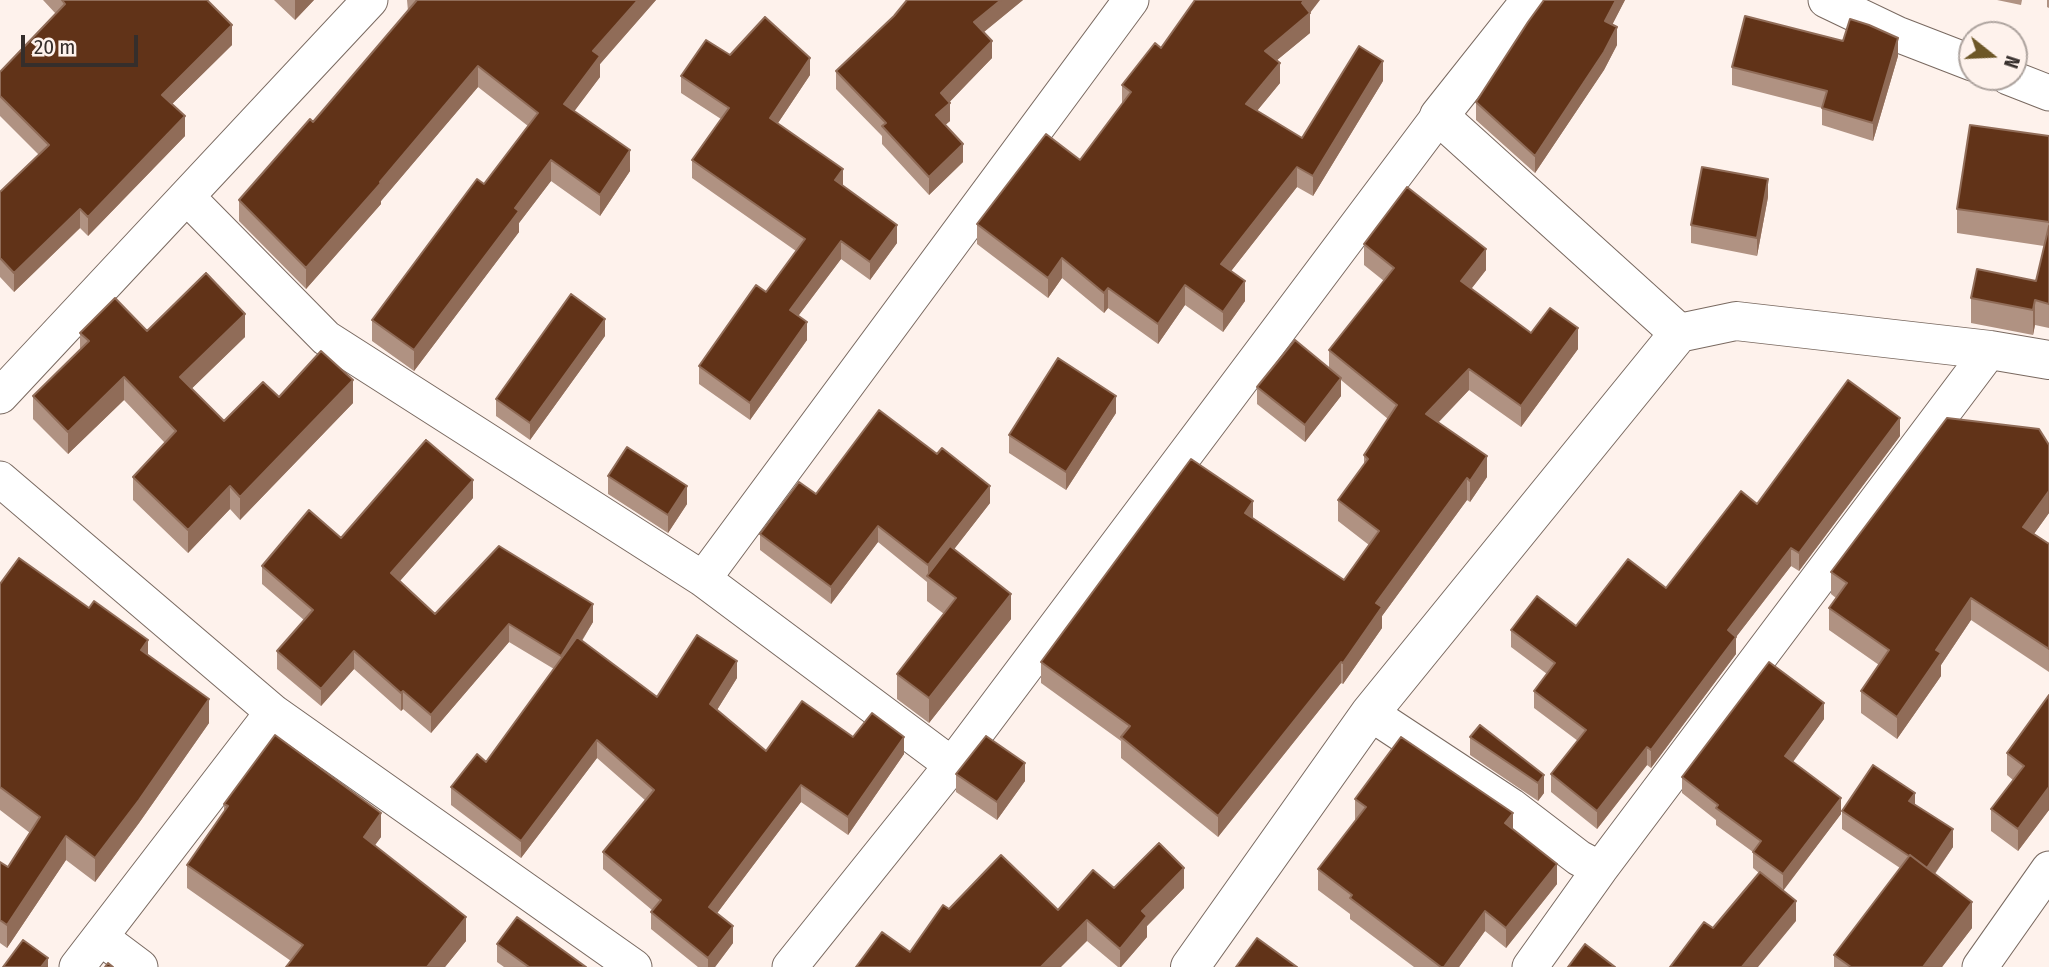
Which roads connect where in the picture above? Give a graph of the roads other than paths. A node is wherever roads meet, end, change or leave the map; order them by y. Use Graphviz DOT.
graph roads {
  1 [pos="370,0"];
  2 [pos="1131,0"];
  3 [pos="1531,0"];
  4 [pos="1826,0"];
  5 [pos="1958,58"];
  6 [pos="2028,85"];
  7 [pos="2049,93"];
  8 [pos="1439,116"];
  9 [pos="187,197"];
  10 [pos="1679,333"];
  11 [pos="1990,350"];
  12 [pos="2049,360"];
  13 [pos="0,396"];
  14 [pos="0,479"];
  15 [pos="703,579"];
  16 [pos="273,712"];
  17 [pos="1370,713"];
  18 [pos="952,765"];
  19 [pos="1600,869"];
  20 [pos="2049,869"];
  21 [pos="100,937"];
  22 [pos="77,967"];
  23 [pos="140,967"];
  24 [pos="634,967"];
  25 [pos="790,967"];
  26 [pos="1190,967"];
  27 [pos="1530,967"];
  28 [pos="1980,967"];
  1 -- 9 [label="street"];
  2 -- 15 [label="street"];
  3 -- 8 [label="main road"];
  4 -- 5 [label="street"];
  6 -- 7 [label="street"];
  8 -- 10 [label="main road"];
  8 -- 18 [label="street"];
  9 -- 13 [label="street"];
  9 -- 15 [label="street"];
  10 -- 11 [label="main road"];
  10 -- 17 [label="main road"];
  11 -- 12 [label="main road"];
  11 -- 19 [label="street"];
  14 -- 16 [label="street"];
  15 -- 18 [label="street"];
  16 -- 21 [label="street"];
  16 -- 24 [label="street"];
  17 -- 19 [label="street"];
  17 -- 26 [label="main road"];
  18 -- 25 [label="street"];
  19 -- 27 [label="street"];
  20 -- 28 [label="street"];
  21 -- 22 [label="street"];
  21 -- 23 [label="street"];
}
